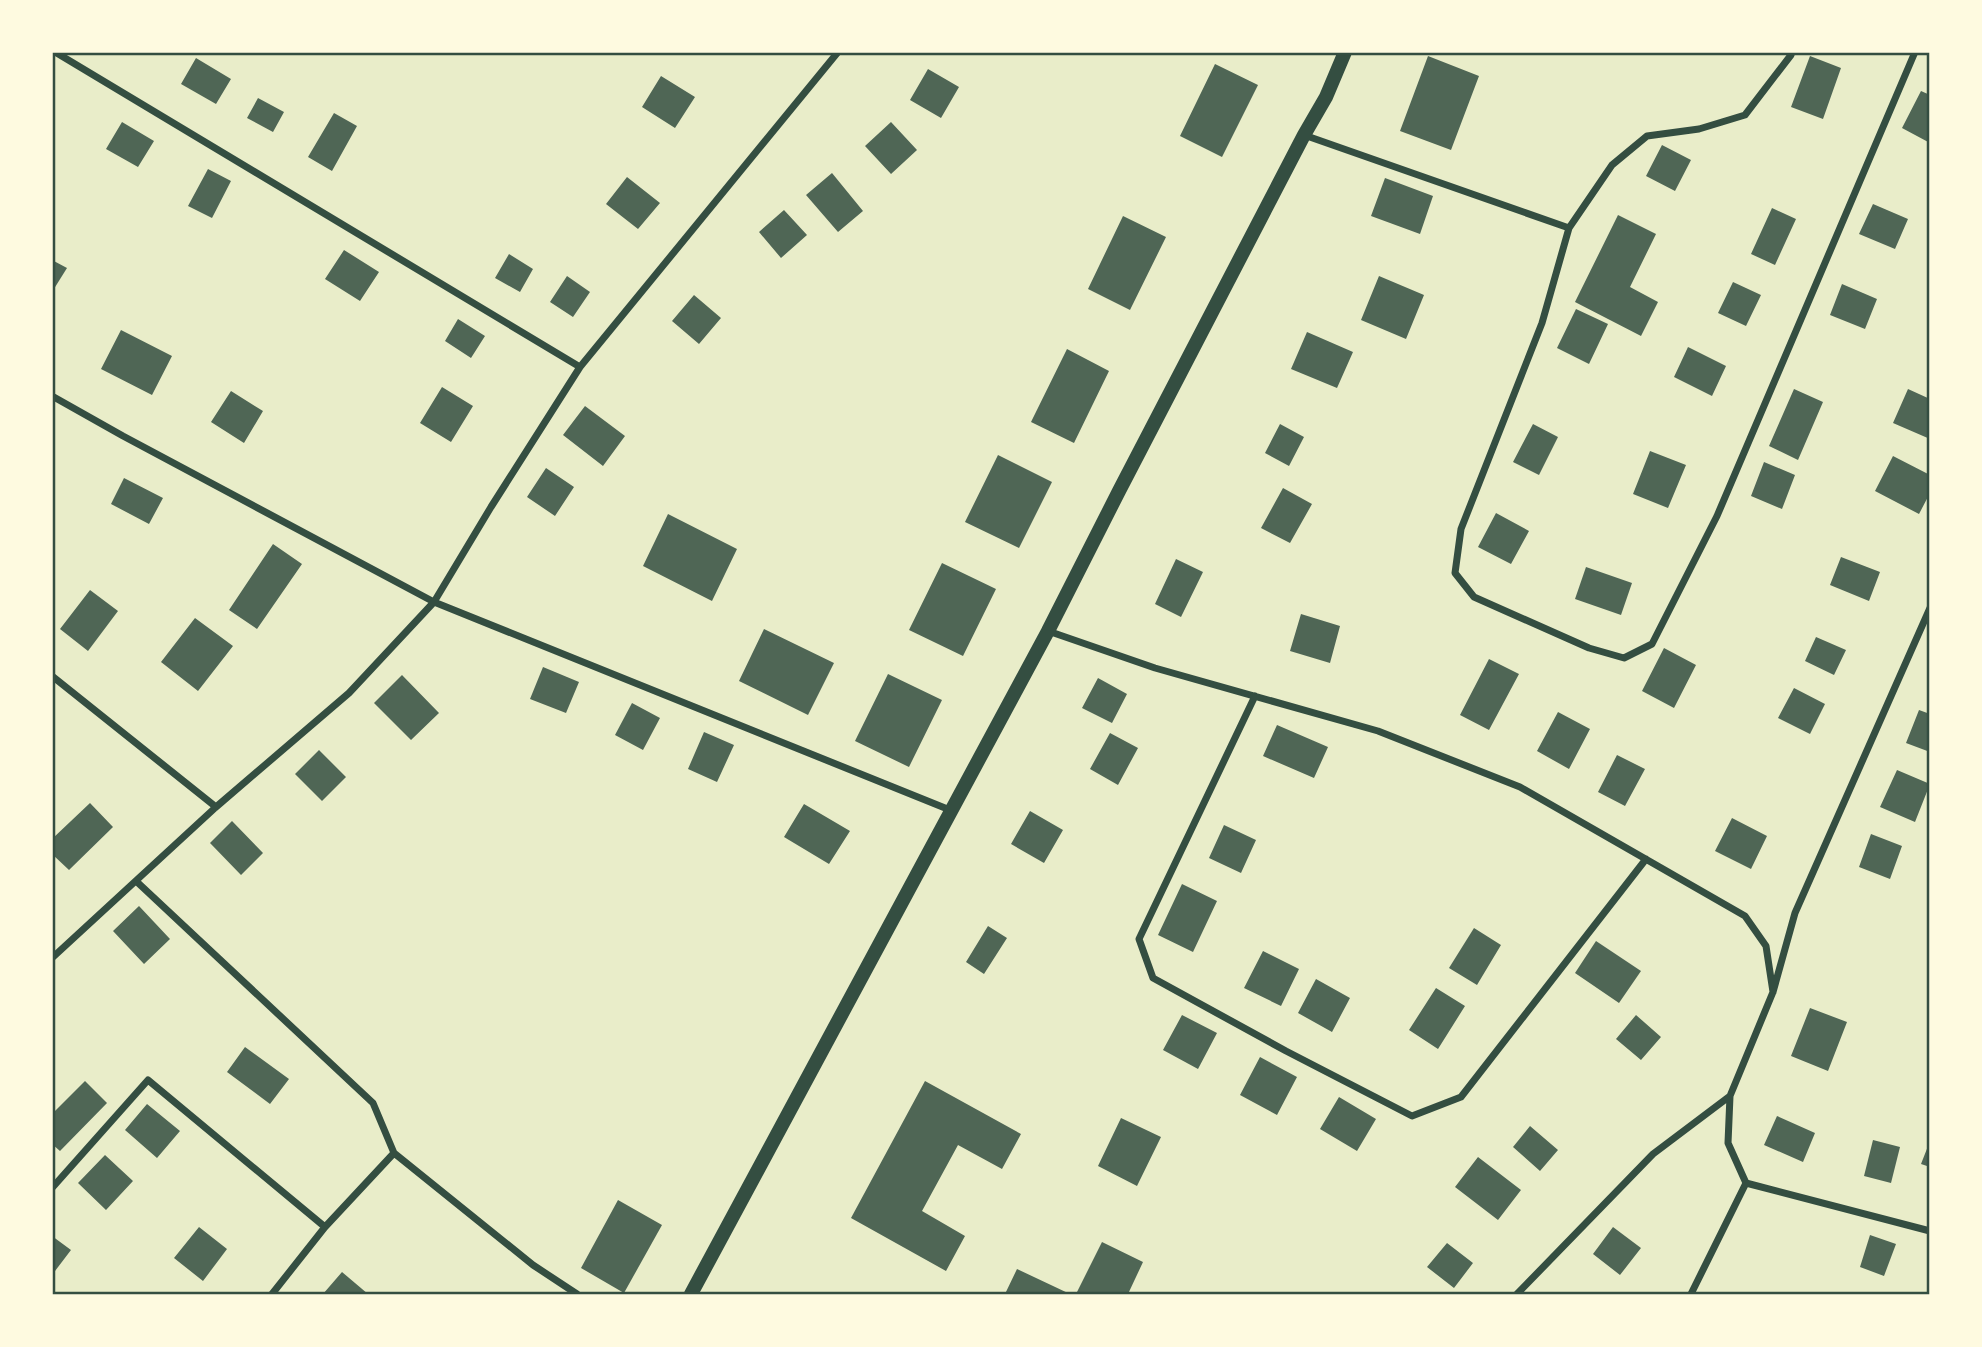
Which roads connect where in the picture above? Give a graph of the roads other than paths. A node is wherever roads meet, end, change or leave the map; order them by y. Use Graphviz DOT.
graph roads {
  1 [pos="55,52"];
  2 [pos="838,52"];
  3 [pos="1345,52"];
  4 [pos="1915,52"];
  5 [pos="1791,55"];
  6 [pos="1304,135"];
  7 [pos="1569,228"];
  8 [pos="580,367"];
  9 [pos="52,396"];
  10 [pos="434,602"];
  11 [pos="1930,608"];
  12 [pos="1048,631"];
  13 [pos="52,676"];
  14 [pos="1255,696"];
  15 [pos="216,807"];
  16 [pos="950,810"];
  17 [pos="1646,859"];
  18 [pos="136,881"];
  19 [pos="52,958"];
  20 [pos="1773,992"];
  21 [pos="1730,1096"];
  22 [pos="394,1153"];
  23 [pos="1746,1183"];
  24 [pos="52,1188"];
  25 [pos="325,1227"];
  26 [pos="1930,1231"];
  27 [pos="272,1294"];
  28 [pos="577,1294"];
  29 [pos="691,1294"];
  30 [pos="1517,1294"];
  31 [pos="1691,1294"];
  1 -- 8 [label="street"];
  2 -- 8 [label="street"];
  3 -- 6 [label="main road"];
  4 -- 7 [label="street"];
  5 -- 7 [label="street"];
  6 -- 7 [label="street"];
  6 -- 12 [label="main road"];
  8 -- 10 [label="street"];
  9 -- 10 [label="street"];
  10 -- 15 [label="street"];
  10 -- 16 [label="street"];
  11 -- 20 [label="street"];
  12 -- 14 [label="street"];
  12 -- 16 [label="main road"];
  13 -- 15 [label="street"];
  14 -- 17 [label="street"];
  14 -- 17 [label="street"];
  15 -- 18 [label="street"];
  16 -- 29 [label="main road"];
  17 -- 20 [label="street"];
  18 -- 19 [label="street"];
  18 -- 22 [label="street"];
  20 -- 21 [label="street"];
  21 -- 23 [label="street"];
  21 -- 30 [label="street"];
  22 -- 25 [label="street"];
  22 -- 28 [label="street"];
  23 -- 26 [label="street"];
  23 -- 31 [label="street"];
  24 -- 25 [label="street"];
  25 -- 27 [label="street"];
}
